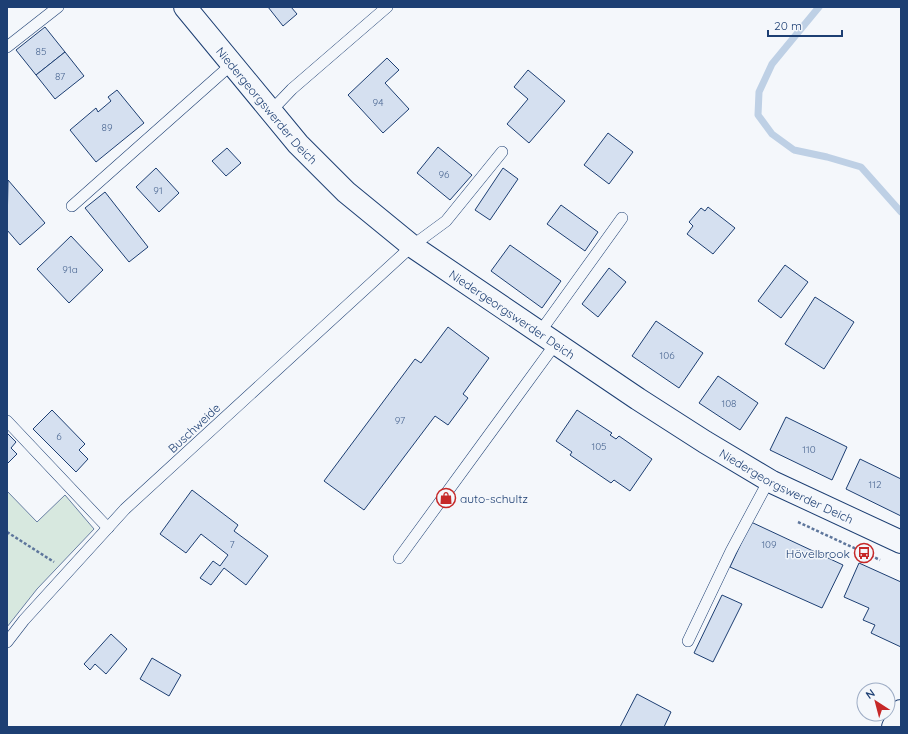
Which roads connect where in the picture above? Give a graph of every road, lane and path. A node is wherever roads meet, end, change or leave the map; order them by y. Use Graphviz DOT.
graph roads {
  1 [pos="58,7"];
  2 [pos="387,7"];
  3 [pos="192,9"];
  4 [pos="7,47"];
  5 [pos="232,64"];
  6 [pos="271,111"];
  7 [pos="502,152"];
  8 [pos="72,206"];
  9 [pos="622,218"];
  10 [pos="412,246"];
  11 [pos="548,338"];
  12 [pos="7,421"];
  13 [pos="769,480"];
  14 [pos="108,528"];
  15 [pos="7,532"];
  16 [pos="901,542"];
  17 [pos="399,558"];
  18 [pos="69,571"];
  19 [pos="688,641"];
  20 [pos="7,642"];
  21 [pos="901,711"];
  22 [pos="893,727"];
  1 -- 4 [label="lane"];
  2 -- 6 [label="lane"];
  3 -- 5 [label="street, Niedergeorgswerder Deich"];
  5 -- 6 [label="street, Niedergeorgswerder Deich"];
  5 -- 8 [label="lane"];
  6 -- 10 [label="street, Niedergeorgswerder Deich"];
  7 -- 10 [label="lane, Buschweide"];
  9 -- 11 [label="lane"];
  10 -- 11 [label="street, Niedergeorgswerder Deich"];
  10 -- 14 [label="lane, Buschweide"];
  11 -- 13 [label="street, Niedergeorgswerder Deich"];
  11 -- 17 [label="lane"];
  12 -- 14 [label="lane"];
  13 -- 16 [label="street, Niedergeorgswerder Deich"];
  13 -- 19 [label="lane"];
  14 -- 18 [label="lane, Buschweide"];
  15 -- 18 [label="path"];
  18 -- 20 [label="lane, Buschweide"];
  21 -- 22 [label="street"];
}
